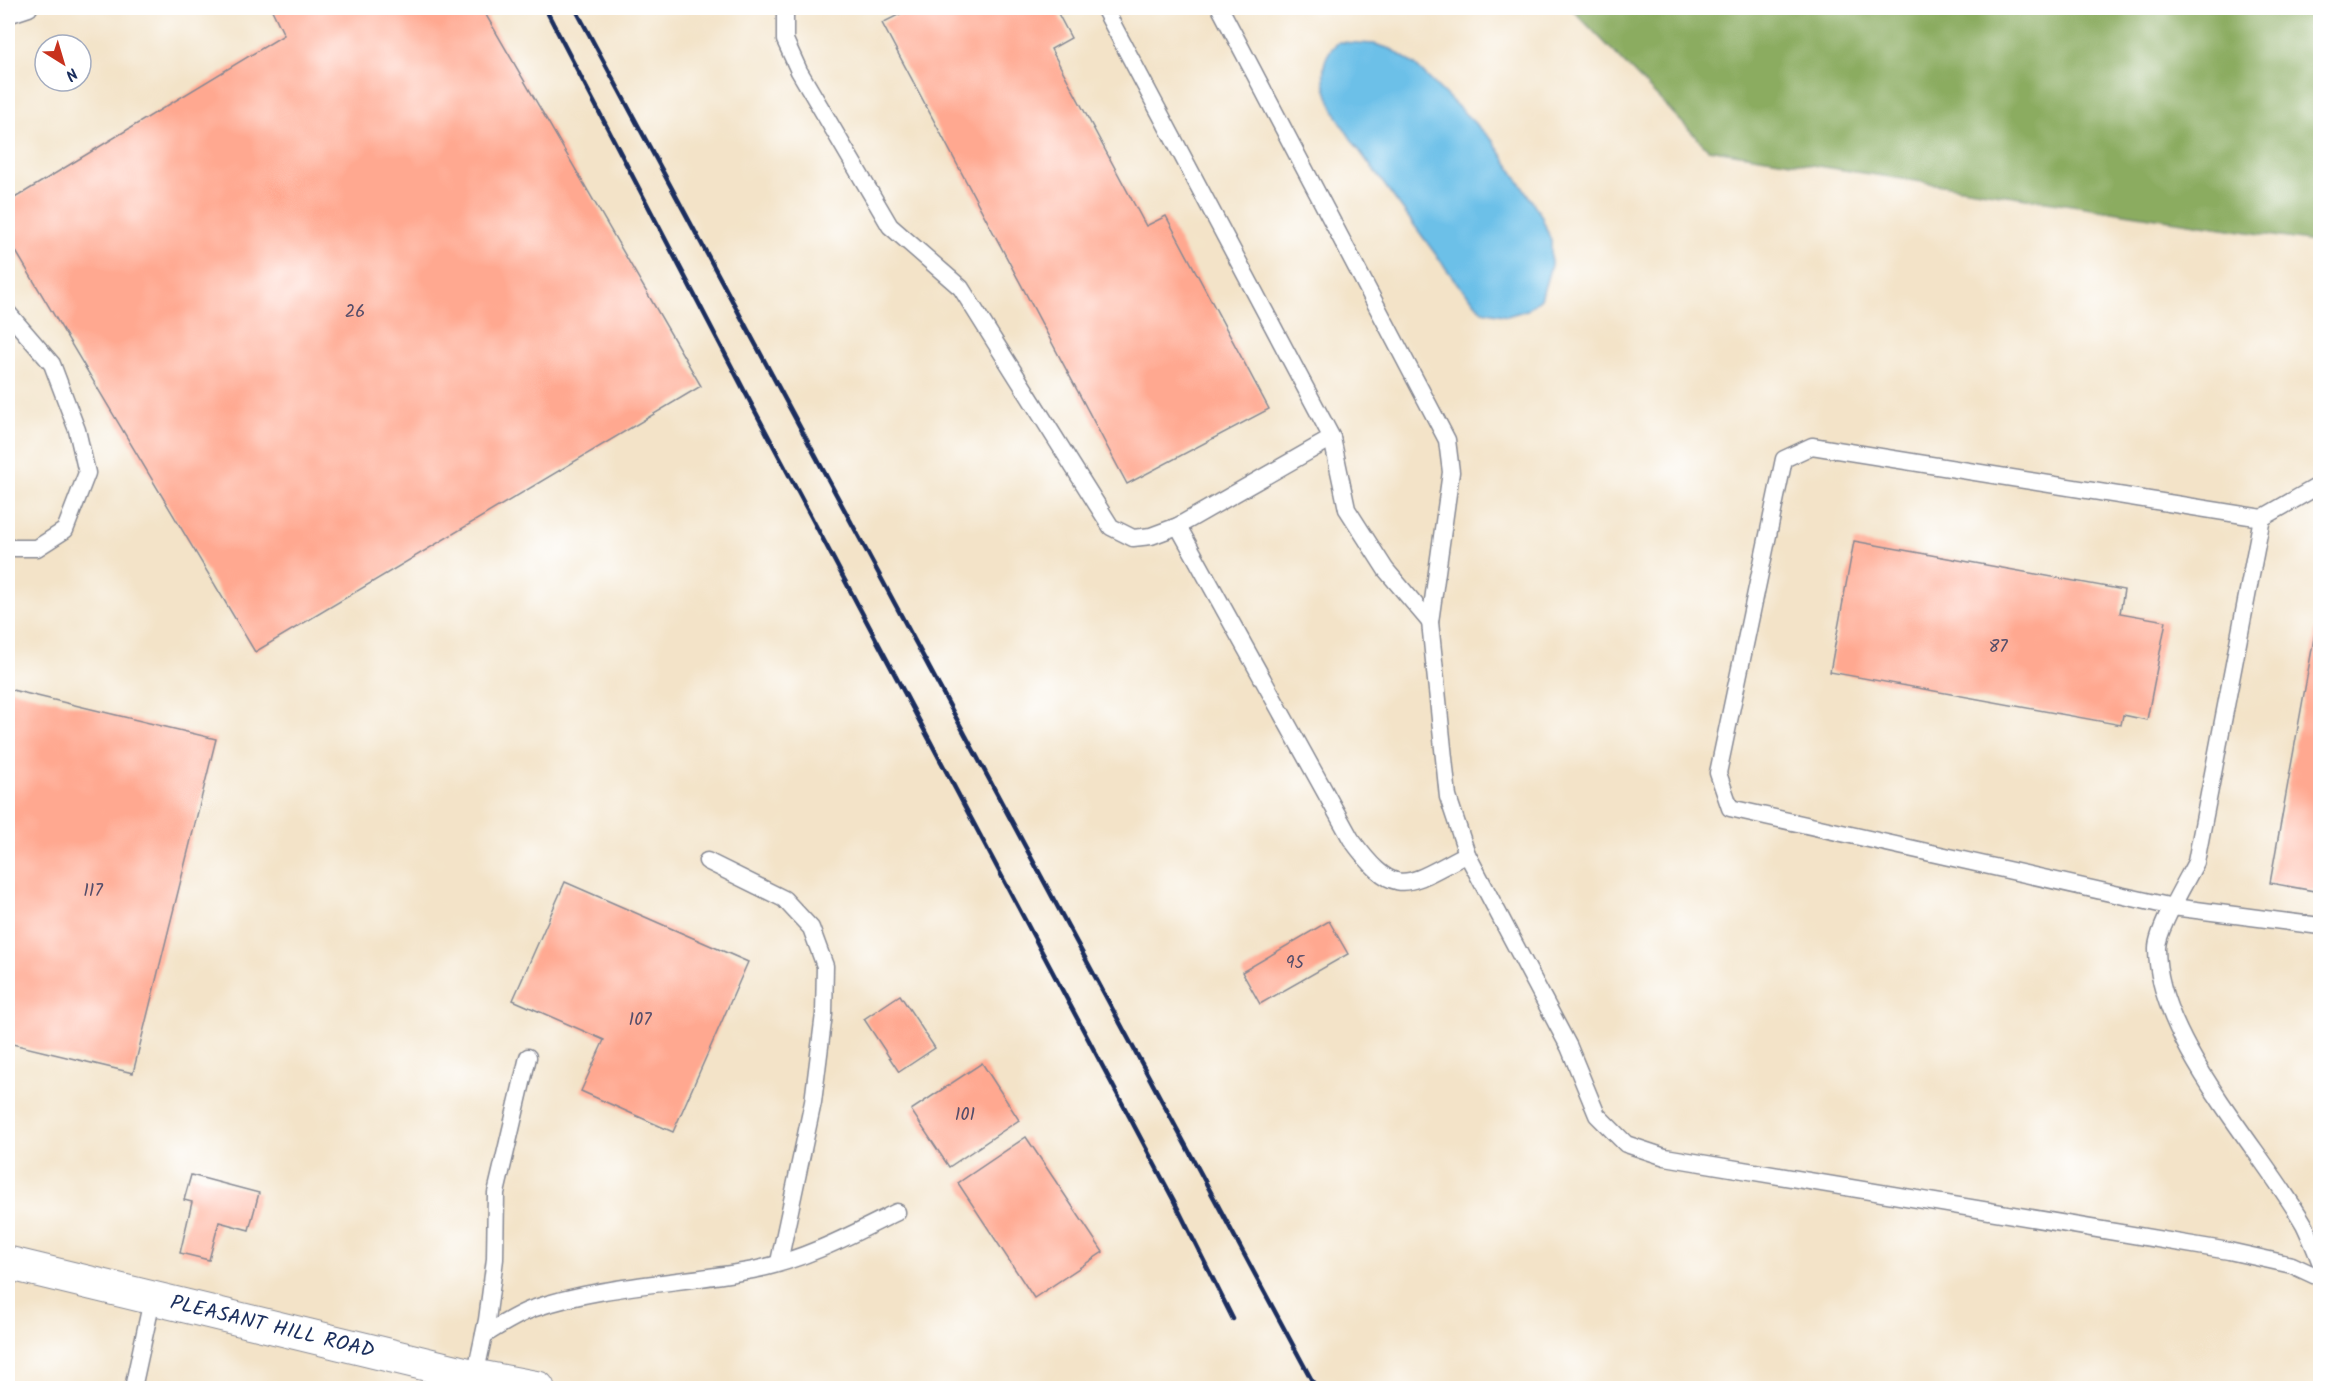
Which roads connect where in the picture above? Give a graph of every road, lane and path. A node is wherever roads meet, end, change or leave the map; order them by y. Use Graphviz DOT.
graph roads {
  1 [pos="30,8"];
  2 [pos="785,8"];
  3 [pos="1104,8"];
  4 [pos="1220,8"];
  5 [pos="8,15"];
  6 [pos="8,313"];
  7 [pos="1332,438"];
  8 [pos="2320,485"];
  9 [pos="2262,518"];
  10 [pos="1178,525"];
  11 [pos="8,548"];
  12 [pos="1430,622"];
  13 [pos="1467,854"];
  14 [pos="707,861"];
  15 [pos="2173,907"];
  16 [pos="2320,926"];
  17 [pos="528,1057"];
  18 [pos="897,1212"];
  19 [pos="779,1262"];
  20 [pos="2320,1262"];
  21 [pos="8,1263"];
  22 [pos="2320,1278"];
  23 [pos="152,1300"];
  24 [pos="484,1335"];
  25 [pos="475,1376"];
  26 [pos="133,1389"];
  27 [pos="538,1389"];
  1 -- 5 [label="lane"];
  2 -- 10 [label="lane"];
  3 -- 7 [label="lane"];
  4 -- 12 [label="lane"];
  6 -- 11 [label="lane"];
  7 -- 10 [label="lane"];
  7 -- 12 [label="lane"];
  8 -- 9 [label="lane"];
  9 -- 15 [label="lane"];
  9 -- 15 [label="lane"];
  10 -- 13 [label="lane"];
  12 -- 13 [label="lane"];
  13 -- 22 [label="lane"];
  14 -- 19 [label="lane"];
  15 -- 16 [label="lane"];
  15 -- 20 [label="lane"];
  17 -- 24 [label="lane"];
  18 -- 19 [label="lane"];
  19 -- 24 [label="lane"];
  21 -- 23 [label="street, PLEASANT HILL ROAD"];
  23 -- 25 [label="street, PLEASANT HILL ROAD"];
  23 -- 26 [label="lane"];
  24 -- 25 [label="lane"];
  25 -- 27 [label="street, PLEASANT HILL ROAD"];
}
